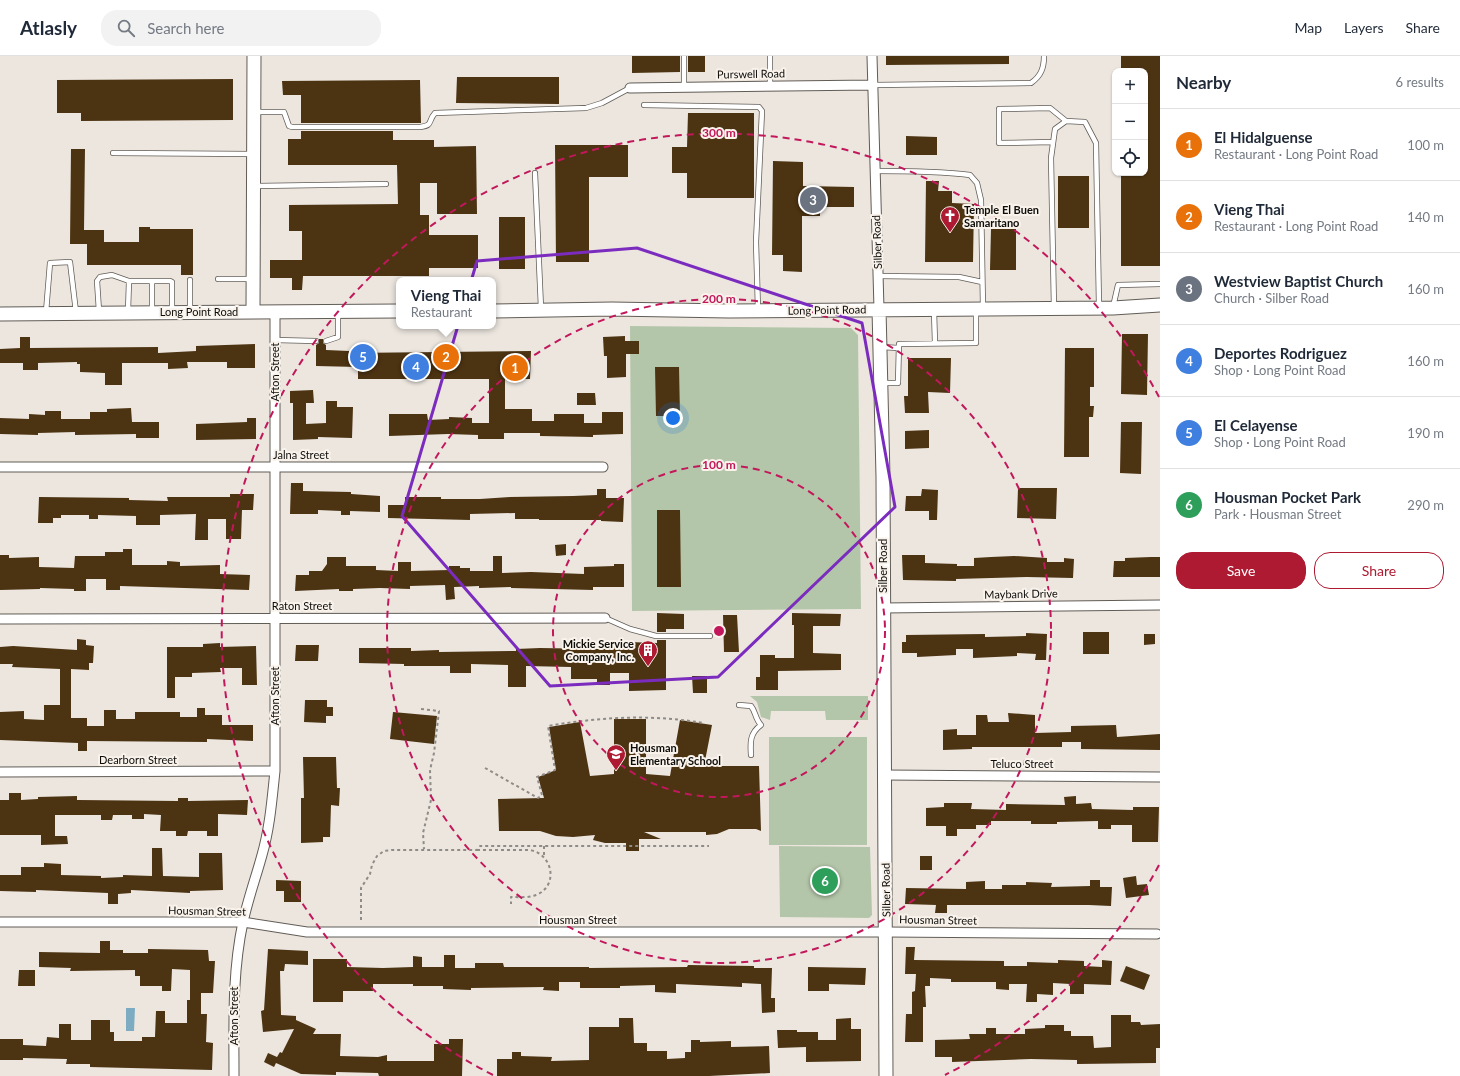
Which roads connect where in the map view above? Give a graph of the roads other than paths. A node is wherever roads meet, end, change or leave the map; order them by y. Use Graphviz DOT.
graph roads {
  1 [pos="254,56"];
  2 [pos="684,56"];
  3 [pos="770,56"];
  4 [pos="872,56"];
  5 [pos="1044,56"];
  6 [pos="873,85"];
  7 [pos="770,86"];
  8 [pos="684,87"];
  9 [pos="630,88"];
  10 [pos="644,105"];
  11 [pos="254,112"];
  12 [pos="1066,121"];
  13 [pos="1053,142"];
  14 [pos="113,153"];
  15 [pos="254,154"];
  16 [pos="875,171"];
  17 [pos="535,173"];
  18 [pos="386,184"];
  19 [pos="254,186"];
  20 [pos="878,276"];
  21 [pos="254,278"];
  22 [pos="218,279"];
  23 [pos="190,280"];
  24 [pos="129,281"];
  25 [pos="152,281"];
  26 [pos="982,282"];
  27 [pos="1160,284"];
  28 [pos="1160,305"];
  29 [pos="1054,308"];
  30 [pos="1099,308"];
  31 [pos="1113,308"];
  32 [pos="879,309"];
  33 [pos="934,309"];
  34 [pos="979,309"];
  35 [pos="541,310"];
  36 [pos="396,311"];
  37 [pos="496,311"];
  38 [pos="758,311"];
  39 [pos="152,312"];
  40 [pos="172,312"];
  41 [pos="190,312"];
  42 [pos="254,312"];
  43 [pos="275,312"];
  44 [pos="338,312"];
  45 [pos="76,313"];
  46 [pos="99,313"];
  47 [pos="128,313"];
  48 [pos="0,314"];
  49 [pos="46,314"];
  50 [pos="275,340"];
  51 [pos="316,341"];
  52 [pos="326,341"];
  53 [pos="935,343"];
  54 [pos="880,347"];
  55 [pos="899,348"];
  56 [pos="880,383"];
  57 [pos="0,467"];
  58 [pos="276,467"];
  59 [pos="603,467"];
  60 [pos="1160,605"];
  61 [pos="883,608"];
  62 [pos="274,618"];
  63 [pos="605,618"];
  64 [pos="0,619"];
  65 [pos="710,636"];
  66 [pos="739,705"];
  67 [pos="751,755"];
  68 [pos="275,771"];
  69 [pos="0,772"];
  70 [pos="884,775"];
  71 [pos="1160,777"];
  72 [pos="0,922"];
  73 [pos="243,922"];
  74 [pos="886,932"];
  75 [pos="1157,934"];
  76 [pos="234,1076"];
  77 [pos="886,1076"];
  1 -- 11 [label="main road"];
  2 -- 8 [label="lane"];
  3 -- 7 [label="lane"];
  4 -- 6 [label="street, Silber Road"];
  5 -- 6 [label="lane"];
  6 -- 7 [label="street, Purswell Road"];
  6 -- 16 [label="street, Silber Road"];
  7 -- 8 [label="street, Purswell Road"];
  8 -- 9 [label="street, Purswell Road"];
  9 -- 11 [label="lane"];
  10 -- 38 [label="lane"];
  11 -- 15 [label="main road"];
  12 -- 13 [label="lane"];
  12 -- 13 [label="lane"];
  12 -- 30 [label="lane"];
  13 -- 29 [label="lane"];
  14 -- 15 [label="lane"];
  15 -- 19 [label="main road"];
  16 -- 20 [label="street, Silber Road"];
  16 -- 26 [label="lane"];
  17 -- 35 [label="lane"];
  18 -- 19 [label="lane"];
  19 -- 21 [label="main road"];
  20 -- 26 [label="lane"];
  20 -- 32 [label="street, Silber Road"];
  21 -- 22 [label="lane"];
  21 -- 42 [label="main road"];
  23 -- 41 [label="lane"];
  24 -- 25 [label="lane"];
  24 -- 46 [label="lane"];
  24 -- 47 [label="lane"];
  25 -- 39 [label="lane"];
  25 -- 40 [label="lane"];
  26 -- 34 [label="lane"];
  27 -- 31 [label="lane"];
  28 -- 31 [label="main road, Long Point Road"];
  29 -- 30 [label="main road, Long Point Road"];
  29 -- 34 [label="main road, Long Point Road"];
  30 -- 31 [label="main road, Long Point Road"];
  32 -- 33 [label="main road, Long Point Road"];
  32 -- 38 [label="main road, Long Point Road"];
  32 -- 54 [label="main road, Silber Road"];
  33 -- 34 [label="main road, Long Point Road"];
  33 -- 53 [label="lane"];
  34 -- 53 [label="lane"];
  35 -- 37 [label="main road, Long Point Road"];
  35 -- 38 [label="main road, Long Point Road"];
  36 -- 44 [label="main road, Long Point Road"];
  39 -- 40 [label="main road, Long Point Road"];
  39 -- 47 [label="main road, Long Point Road"];
  40 -- 41 [label="main road, Long Point Road"];
  41 -- 42 [label="main road, Long Point Road"];
  42 -- 43 [label="main road, Long Point Road"];
  43 -- 44 [label="main road, Long Point Road"];
  43 -- 50 [label="street, Afton Street"];
  44 -- 52 [label="lane"];
  45 -- 46 [label="main road, Long Point Road"];
  45 -- 49 [label="main road, Long Point Road"];
  45 -- 49 [label="lane"];
  46 -- 47 [label="main road, Long Point Road"];
  48 -- 49 [label="main road, Long Point Road"];
  50 -- 51 [label="lane"];
  50 -- 58 [label="street, Afton Street"];
  53 -- 55 [label="lane"];
  54 -- 55 [label="lane"];
  54 -- 56 [label="main road, Silber Road"];
  55 -- 56 [label="lane"];
  56 -- 61 [label="main road, Silber Road"];
  57 -- 58 [label="street, Jalna Street"];
  58 -- 59 [label="street, Jalna Street"];
  58 -- 62 [label="street, Afton Street"];
  60 -- 61 [label="street, Maybank Drive"];
  61 -- 70 [label="main road, Silber Road"];
  62 -- 63 [label="street, Raton Street"];
  62 -- 64 [label="street, Raton Street"];
  62 -- 68 [label="street, Afton Street"];
  63 -- 65 [label="lane"];
  66 -- 67 [label="lane"];
  68 -- 69 [label="street, Dearborn Street"];
  68 -- 73 [label="street, Afton Street"];
  70 -- 71 [label="street, Teluco Street"];
  70 -- 74 [label="main road, Silber Road"];
  72 -- 73 [label="street, Housman Street"];
  73 -- 74 [label="street, Housman Street"];
  73 -- 76 [label="street, Afton Street"];
  74 -- 75 [label="street, Housman Street"];
  74 -- 77 [label="main road, Silber Road"];
}
